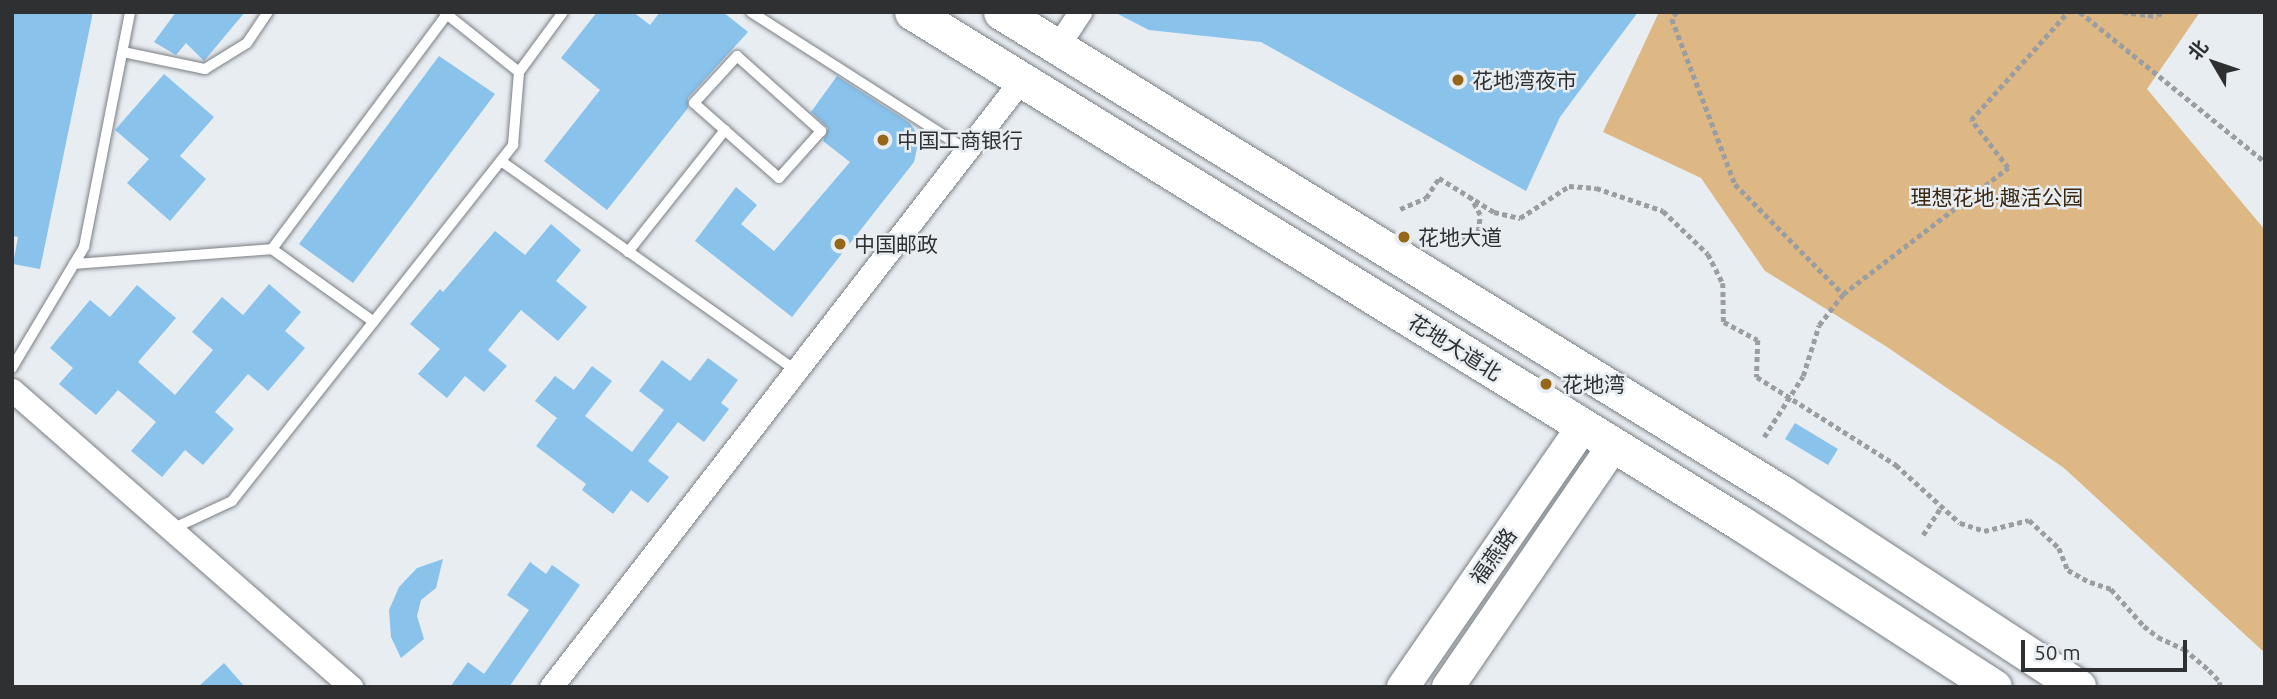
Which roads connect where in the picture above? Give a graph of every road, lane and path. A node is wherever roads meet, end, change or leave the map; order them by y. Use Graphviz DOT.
graph roads {
  1 [pos="130,12"];
  2 [pos="268,12"];
  3 [pos="563,12"];
  4 [pos="751,12"];
  5 [pos="912,12"];
  6 [pos="1001,12"];
  7 [pos="1677,12"];
  8 [pos="2068,12"];
  9 [pos="2080,12"];
  10 [pos="2123,12"];
  11 [pos="2160,12"];
  12 [pos="445,13"];
  13 [pos="1076,14"];
  14 [pos="1057,47"];
  15 [pos="123,51"];
  16 [pos="519,72"];
  17 [pos="1022,79"];
  18 [pos="725,130"];
  19 [pos="967,150"];
  20 [pos="501,161"];
  21 [pos="2265,162"];
  22 [pos="1468,194"];
  23 [pos="1400,209"];
  24 [pos="1446,238"];
  25 [pos="272,249"];
  26 [pos="628,252"];
  27 [pos="74,264"];
  28 [pos="1843,294"];
  29 [pos="374,322"];
  30 [pos="12,368"];
  31 [pos="796,371"];
  32 [pos="12,390"];
  33 [pos="1787,398"];
  34 [pos="1583,426"];
  35 [pos="1764,437"];
  36 [pos="1614,445"];
  37 [pos="1941,508"];
  38 [pos="172,530"];
  39 [pos="1923,536"];
  40 [pos="351,687"];
  41 [pos="551,687"];
  42 [pos="1403,687"];
  43 [pos="1448,687"];
  44 [pos="1994,687"];
  45 [pos="2078,687"];
  46 [pos="2220,687"];
  1 -- 15 [label="lane"];
  2 -- 15 [label="lane"];
  3 -- 16 [label="lane"];
  4 -- 19 [label="lane"];
  5 -- 17 [label="main road, 花地大道北"];
  6 -- 14 [label="main road"];
  7 -- 28 [label="path"];
  8 -- 28 [label="path"];
  9 -- 21 [label="path"];
  10 -- 11 [label="path"];
  12 -- 16 [label="lane"];
  12 -- 25 [label="lane"];
  13 -- 14 [label="street"];
  14 -- 45 [label="main road"];
  15 -- 27 [label="lane"];
  16 -- 20 [label="lane"];
  17 -- 19 [label="street"];
  17 -- 34 [label="main road, 花地大道北"];
  18 -- 18 [label="lane"];
  18 -- 26 [label="lane"];
  19 -- 31 [label="street"];
  20 -- 26 [label="lane"];
  20 -- 29 [label="lane"];
  22 -- 23 [label="path"];
  22 -- 24 [label="path"];
  22 -- 33 [label="path"];
  25 -- 27 [label="lane"];
  25 -- 29 [label="lane"];
  26 -- 31 [label="lane"];
  27 -- 30 [label="lane"];
  28 -- 33 [label="path"];
  29 -- 38 [label="lane"];
  31 -- 41 [label="street"];
  32 -- 38 [label="street"];
  33 -- 35 [label="path"];
  33 -- 37 [label="path"];
  34 -- 36 [label="main road, 花地大道北"];
  34 -- 42 [label="street, 福燕路"];
  36 -- 43 [label="street, 福燕路"];
  36 -- 44 [label="main road, 花地大道北"];
  37 -- 39 [label="path"];
  37 -- 46 [label="path"];
  38 -- 40 [label="street"];
}
